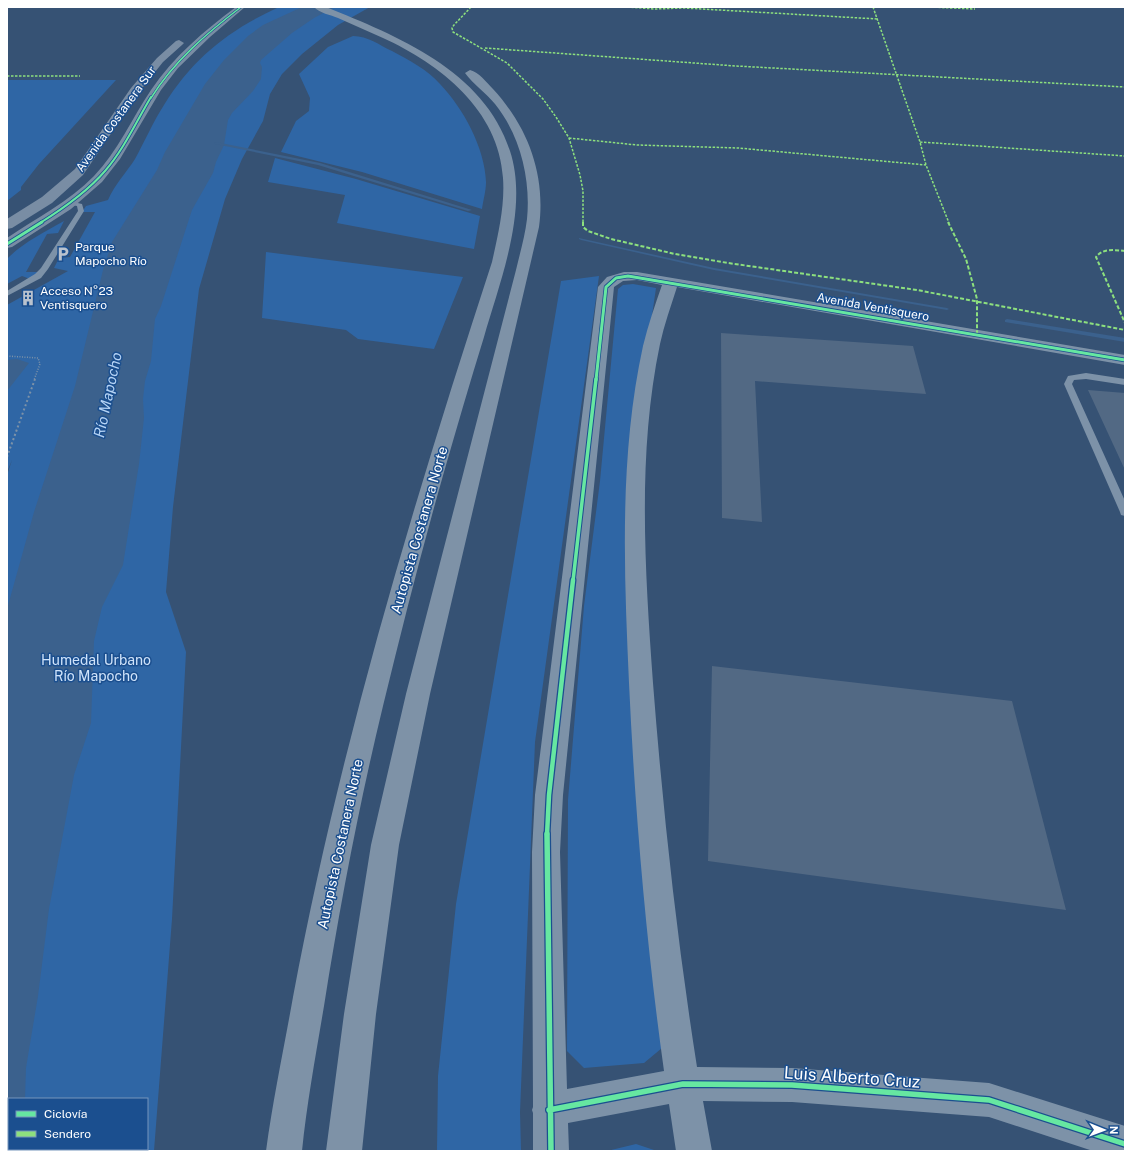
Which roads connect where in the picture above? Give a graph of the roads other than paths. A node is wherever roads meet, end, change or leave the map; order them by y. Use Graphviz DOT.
graph roads {
  1 [pos="241,7"];
  2 [pos="318,7"];
  3 [pos="341,7"];
  4 [pos="208,21"];
  5 [pos="223,21"];
  6 [pos="365,22"];
  7 [pos="188,34"];
  8 [pos="69,203"];
  9 [pos="7,225"];
  10 [pos="7,244"];
  11 [pos="671,282"];
  12 [pos="7,294"];
  13 [pos="1125,360"];
  14 [pos="1125,382"];
  15 [pos="1125,512"];
  16 [pos="683,1084"];
  17 [pos="549,1110"];
  18 [pos="1125,1144"];
  19 [pos="284,1151"];
  20 [pos="344,1151"];
  21 [pos="551,1151"];
  22 [pos="694,1151"];
  1 -- 5 [label="street, Avenida Costanera Sur"];
  2 -- 6 [label="highway, Autopista Costanera Norte"];
  3 -- 6 [label="highway, Autopista Costanera Norte"];
  4 -- 5 [label="street"];
  5 -- 8 [label="street, Avenida Costanera Sur"];
  6 -- 19 [label="highway, Autopista Costanera Norte"];
  6 -- 20 [label="highway, Autopista Costanera Norte"];
  7 -- 9 [label="street, Avenida Costanera Sur"];
  8 -- 10 [label="street, Avenida Costanera Sur"];
  8 -- 12 [label="lane"];
  11 -- 13 [label="street, Avenida Ventisquero"];
  11 -- 16 [label="street"];
  11 -- 17 [label="street, Avenida Ventisquero"];
  14 -- 15 [label="lane"];
  16 -- 17 [label="street, Luis Alberto Cruz"];
  16 -- 18 [label="street, Luis Alberto Cruz"];
  16 -- 22 [label="street"];
  17 -- 21 [label="street"];
}
